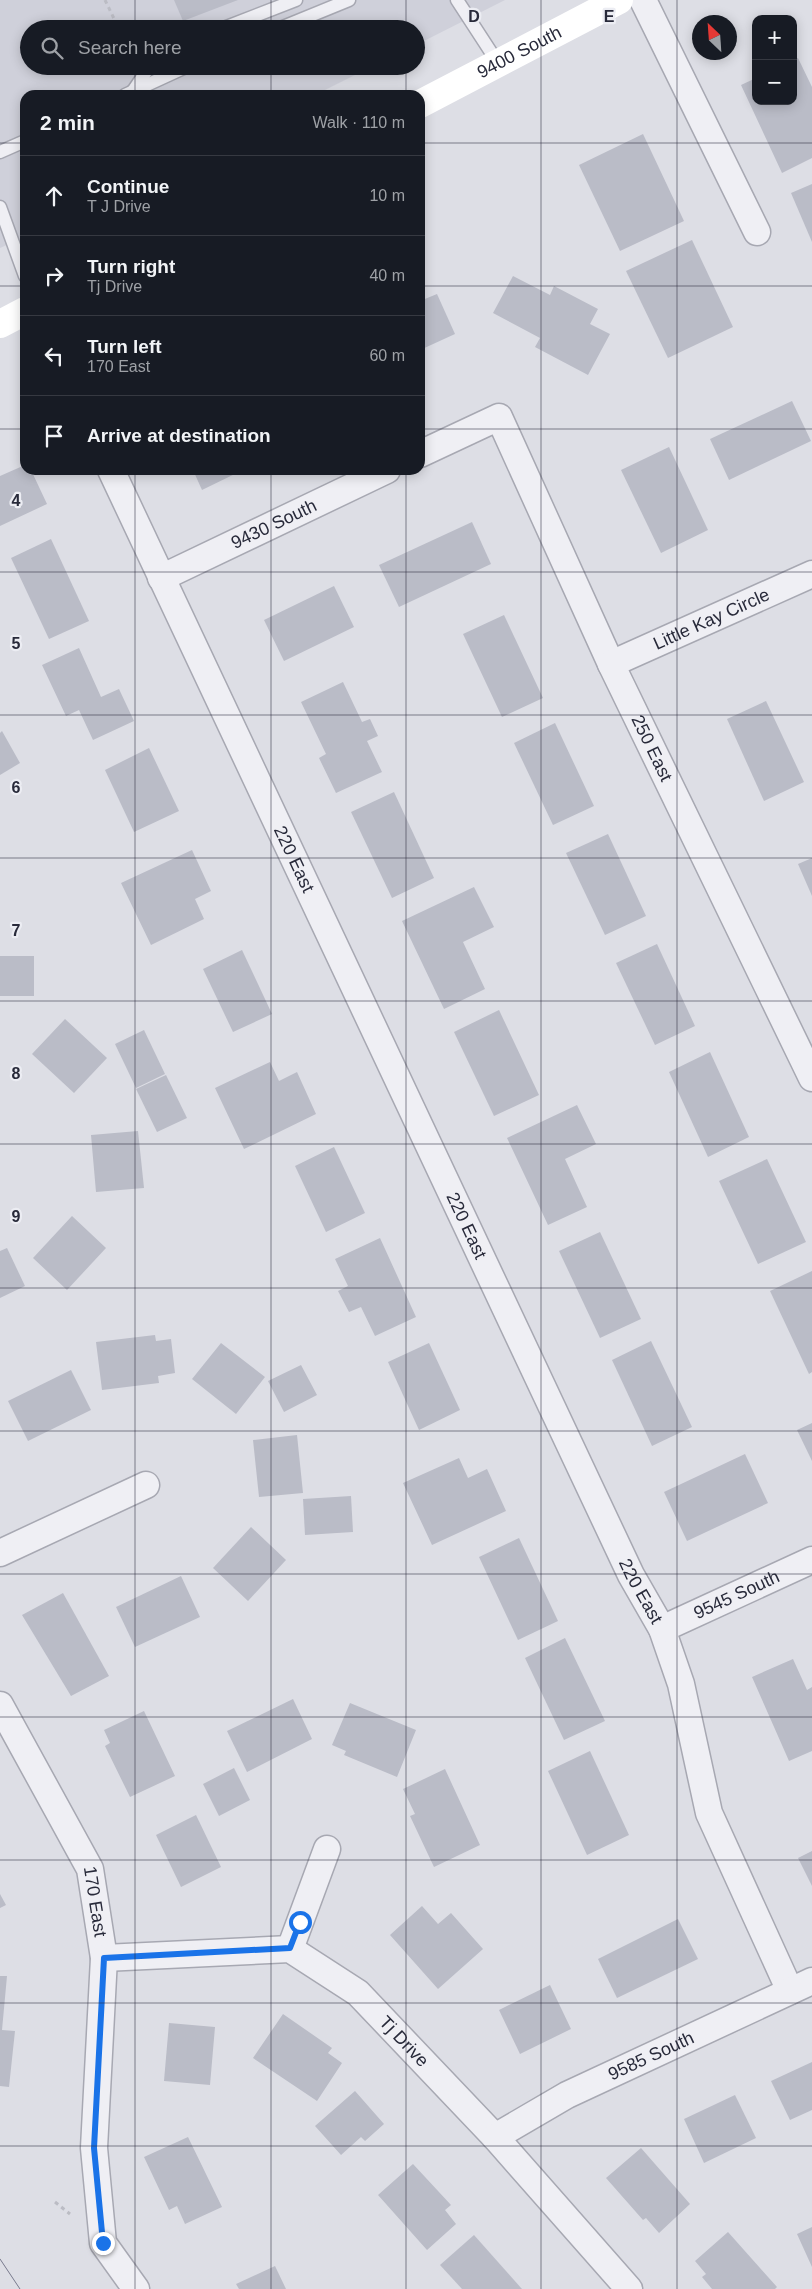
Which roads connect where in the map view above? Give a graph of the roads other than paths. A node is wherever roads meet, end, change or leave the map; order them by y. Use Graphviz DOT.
graph roads {
  1 [pos="296,0"];
  2 [pos="349,0"];
  3 [pos="457,0"];
  4 [pos="619,0"];
  5 [pos="643,0"];
  6 [pos="244,20"];
  7 [pos="300,20"];
  8 [pos="498,64"];
  9 [pos="143,75"];
  10 [pos="168,75"];
  11 [pos="131,90"];
  12 [pos="136,90"];
  13 [pos="425,101"];
  14 [pos="20,142"];
  15 [pos="0,152"];
  16 [pos="0,207"];
  17 [pos="757,232"];
  18 [pos="20,262"];
  19 [pos="20,314"];
  20 [pos="0,324"];
  21 [pos="425,452"];
  22 [pos="113,475"];
  23 [pos="377,475"];
  24 [pos="812,574"];
  25 [pos="161,578"];
  26 [pos="611,664"];
  27 [pos="812,1078"];
  28 [pos="146,1484"];
  29 [pos="0,1553"];
  30 [pos="812,1560"];
  31 [pos="662,1629"];
  32 [pos="0,1705"];
  33 [pos="327,1849"];
  34 [pos="290,1948"];
  35 [pos="104,1958"];
  36 [pos="801,1986"];
  37 [pos="495,2137"];
  38 [pos="136,2289"];
  39 [pos="628,2289"];
  1 -- 6 [label="lane"];
  2 -- 7 [label="lane"];
  3 -- 8 [label="lane"];
  4 -- 8 [label="street, 9400 South"];
  5 -- 17 [label="street"];
  8 -- 13 [label="street, 9400 South"];
  9 -- 11 [label="lane"];
  10 -- 12 [label="lane"];
  14 -- 15 [label="lane"];
  16 -- 18 [label="lane"];
  19 -- 20 [label="street"];
  21 -- 26 [label="street, 250 East"];
  22 -- 25 [label="street, 220 East"];
  23 -- 25 [label="street, 9430 South"];
  24 -- 26 [label="street, Little Kay Circle"];
  25 -- 31 [label="street, 220 East"];
  26 -- 27 [label="street, 250 East"];
  28 -- 29 [label="street"];
  30 -- 31 [label="street, 9545 South"];
  31 -- 36 [label="street, 220 East"];
  32 -- 35 [label="street, 170 East"];
  33 -- 34 [label="street"];
  34 -- 35 [label="street"];
  34 -- 37 [label="street, Tj Drive"];
  35 -- 38 [label="street, 170 East"];
  36 -- 37 [label="street, 9585 South"];
  37 -- 39 [label="street, Tj Drive"];
}
